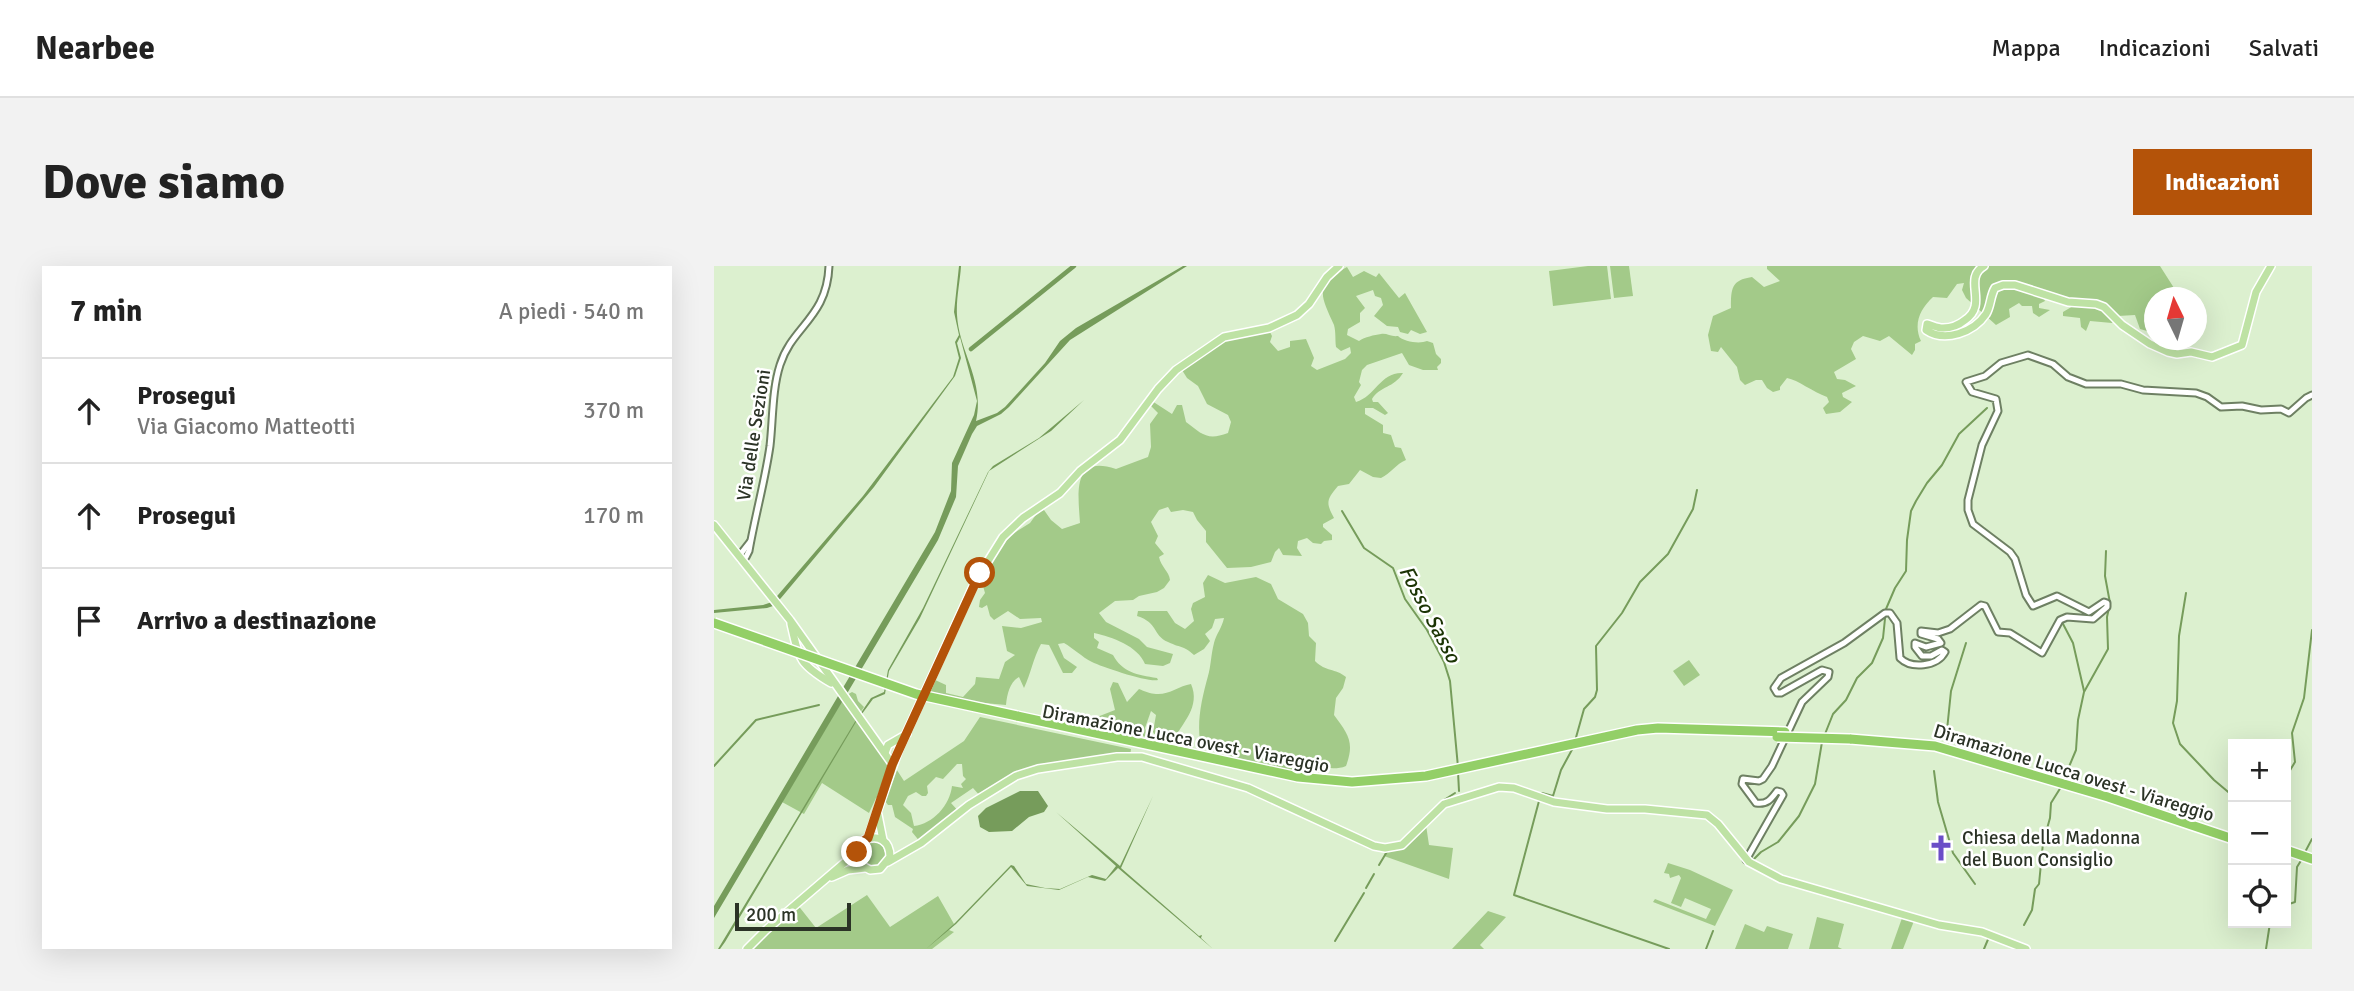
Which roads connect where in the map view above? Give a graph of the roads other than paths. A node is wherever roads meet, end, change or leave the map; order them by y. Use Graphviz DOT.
graph roads {
  1 [pos="829,266"];
  2 [pos="1339,266"];
  3 [pos="1984,266"];
  4 [pos="2271,266"];
  5 [pos="2312,395"];
  6 [pos="714,525"];
  7 [pos="742,553"];
  8 [pos="790,620"];
  9 [pos="714,625"];
  10 [pos="838,687"];
  11 [pos="908,733"];
  12 [pos="873,737"];
  13 [pos="898,738"];
  14 [pos="900,749"];
  15 [pos="885,752"];
  16 [pos="892,765"];
  17 [pos="880,804"];
  18 [pos="2199,824"];
  19 [pos="2228,833"];
  20 [pos="2228,837"];
  21 [pos="868,838"];
  22 [pos="885,842"];
  23 [pos="913,848"];
  24 [pos="857,852"];
  25 [pos="2291,852"];
  26 [pos="2291,858"];
  27 [pos="2312,859"];
  28 [pos="1746,860"];
  29 [pos="888,862"];
  30 [pos="2312,864"];
  31 [pos="865,868"];
  32 [pos="825,880"];
  33 [pos="747,949"];
  34 [pos="2025,949"];
  1 -- 7 [label="street, Via delle Sezioni"];
  2 -- 11 [label="main road"];
  3 -- 4 [label="main road"];
  5 -- 28 [label="street"];
  6 -- 7 [label="main road"];
  7 -- 8 [label="main road"];
  8 -- 10 [label="main road"];
  8 -- 10 [label="main road"];
  9 -- 18 [label="highway, Diramazione Lucca ovest - Viareggio, bridge"];
  10 -- 12 [label="main road"];
  11 -- 13 [label="main road"];
  11 -- 14 [label="main road"];
  12 -- 13 [label="main road"];
  12 -- 15 [label="main road"];
  13 -- 15 [label="main road"];
  14 -- 15 [label="main road"];
  14 -- 16 [label="main road"];
  15 -- 16 [label="main road"];
  16 -- 17 [label="main road"];
  17 -- 21 [label="main road"];
  17 -- 22 [label="main road"];
  18 -- 19 [label="highway, Diramazione Lucca ovest - Viareggio"];
  18 -- 20 [label="highway, Diramazione Lucca ovest - Viareggio"];
  21 -- 22 [label="main road"];
  21 -- 24 [label="main road"];
  22 -- 23 [label="main road"];
  22 -- 29 [label="main road"];
  23 -- 28 [label="main road"];
  23 -- 29 [label="main road"];
  24 -- 31 [label="main road"];
  24 -- 32 [label="main road"];
  25 -- 27 [label="highway"];
  26 -- 30 [label="highway"];
  28 -- 34 [label="main road"];
  29 -- 31 [label="main road"];
  31 -- 32 [label="main road"];
  32 -- 33 [label="main road"];
}
